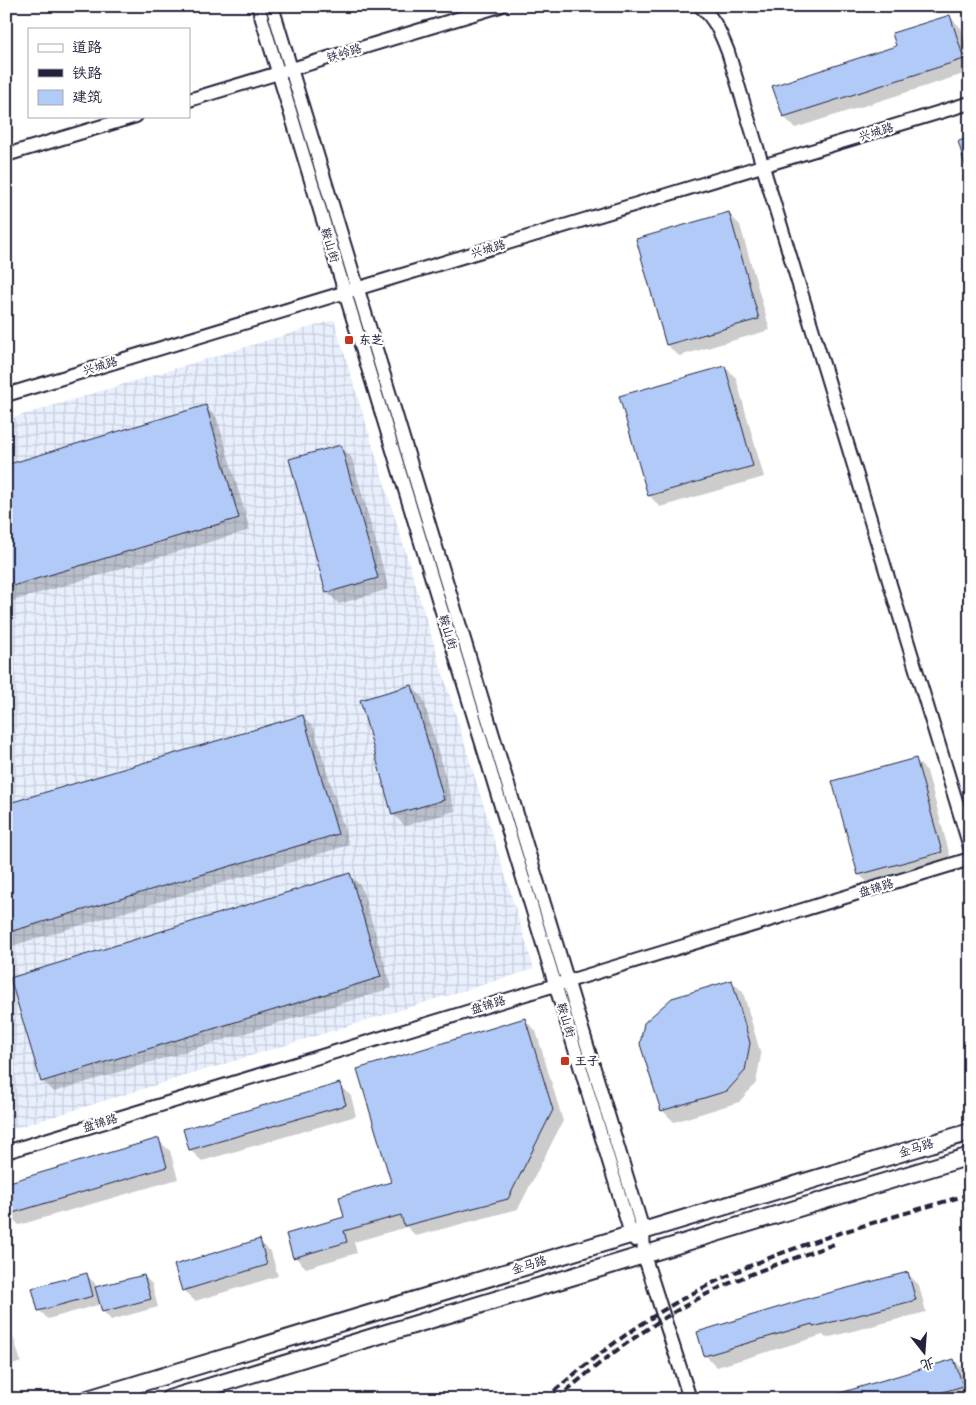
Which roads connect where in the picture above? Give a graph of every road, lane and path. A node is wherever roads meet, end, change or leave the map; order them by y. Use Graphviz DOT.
graph roads {
  1 [pos="258,6"];
  2 [pos="272,6"];
  3 [pos="500,6"];
  4 [pos="700,6"];
  5 [pos="291,69"];
  6 [pos="278,73"];
  7 [pos="190,100"];
  8 [pos="970,103"];
  9 [pos="129,118"];
  10 [pos="6,155"];
  11 [pos="763,166"];
  12 [pos="358,289"];
  13 [pos="345,292"];
  14 [pos="6,395"];
  15 [pos="970,847"];
  16 [pos="970,859"];
  17 [pos="561,983"];
  18 [pos="970,1132"];
  19 [pos="6,1152"];
  20 [pos="970,1156"];
  21 [pos="637,1232"];
  22 [pos="644,1255"];
  23 [pos="88,1399"];
  24 [pos="170,1399"];
  25 [pos="690,1399"];
  1 -- 6 [label="street, 鞍山街"];
  2 -- 5 [label="street, 鞍山街"];
  3 -- 5 [label="street, 铁岭路"];
  4 -- 11 [label="street"];
  5 -- 6 [label="street, 铁岭路"];
  5 -- 12 [label="street, 鞍山街"];
  6 -- 7 [label="street, 铁岭路"];
  6 -- 13 [label="street, 鞍山街"];
  8 -- 11 [label="street, 兴城路"];
  9 -- 10 [label="street"];
  11 -- 12 [label="street, 兴城路"];
  11 -- 15 [label="street"];
  12 -- 13 [label="street, 兴城路"];
  12 -- 17 [label="street, 鞍山街"];
  13 -- 14 [label="street, 兴城路"];
  13 -- 17 [label="street, 鞍山街"];
  16 -- 17 [label="street, 盘锦路"];
  17 -- 19 [label="street, 盘锦路"];
  17 -- 21 [label="street, 鞍山街"];
  18 -- 21 [label="main road, 金马路"];
  20 -- 22 [label="main road, 金马路"];
  21 -- 22 [label="street, 鞍山街"];
  21 -- 23 [label="main road, 金马路"];
  22 -- 24 [label="main road, 金马路"];
  22 -- 25 [label="street, 鞍山街"];
}
